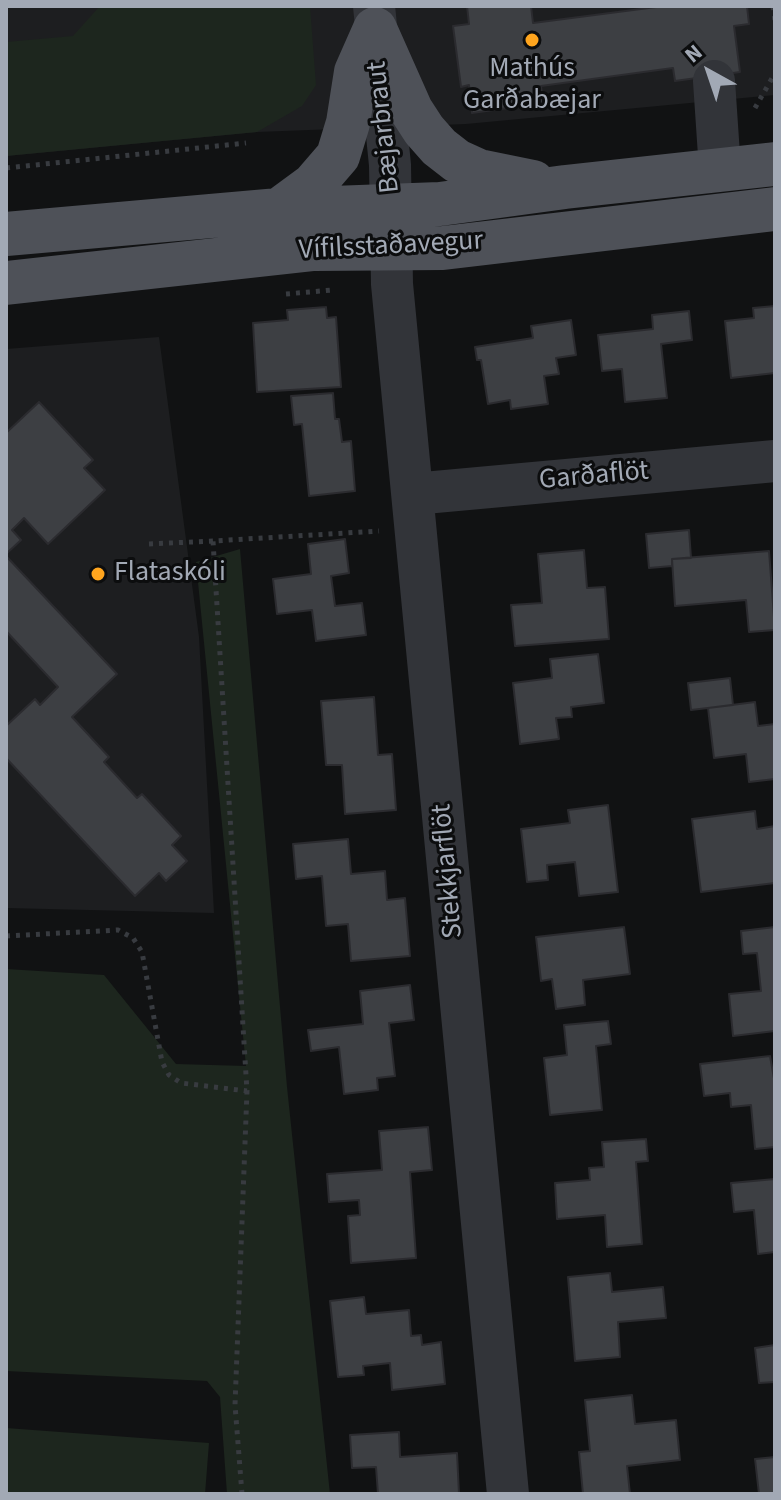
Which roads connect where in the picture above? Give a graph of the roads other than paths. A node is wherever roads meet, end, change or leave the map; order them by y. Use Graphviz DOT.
graph roads {
  1 [pos="374,17"];
  2 [pos="714,81"];
  3 [pos="775,164"];
  4 [pos="720,170"];
  5 [pos="565,187"];
  6 [pos="775,209"];
  7 [pos="279,210"];
  8 [pos="393,226"];
  9 [pos="6,234"];
  10 [pos="6,283"];
  11 [pos="775,461"];
  12 [pos="415,512"];
  13 [pos="508,1494"];
  1 -- 5 [label="main road"];
  1 -- 7 [label="main road"];
  1 -- 8 [label="street, Bæjarbraut"];
  2 -- 4 [label="street"];
  3 -- 4 [label="main road, Vífilsstaðavegur"];
  4 -- 5 [label="main road, Vífilsstaðavegur"];
  5 -- 8 [label="main road, Vífilsstaðavegur"];
  6 -- 8 [label="main road, Vífilsstaðavegur"];
  7 -- 8 [label="main road, Vífilsstaðavegur"];
  7 -- 9 [label="main road, Vífilsstaðavegur"];
  8 -- 10 [label="main road, Vífilsstaðavegur"];
  8 -- 12 [label="street, Stekkjarflöt"];
  11 -- 12 [label="street, Garðaflöt"];
  12 -- 13 [label="street, Stekkjarflöt"];
}
